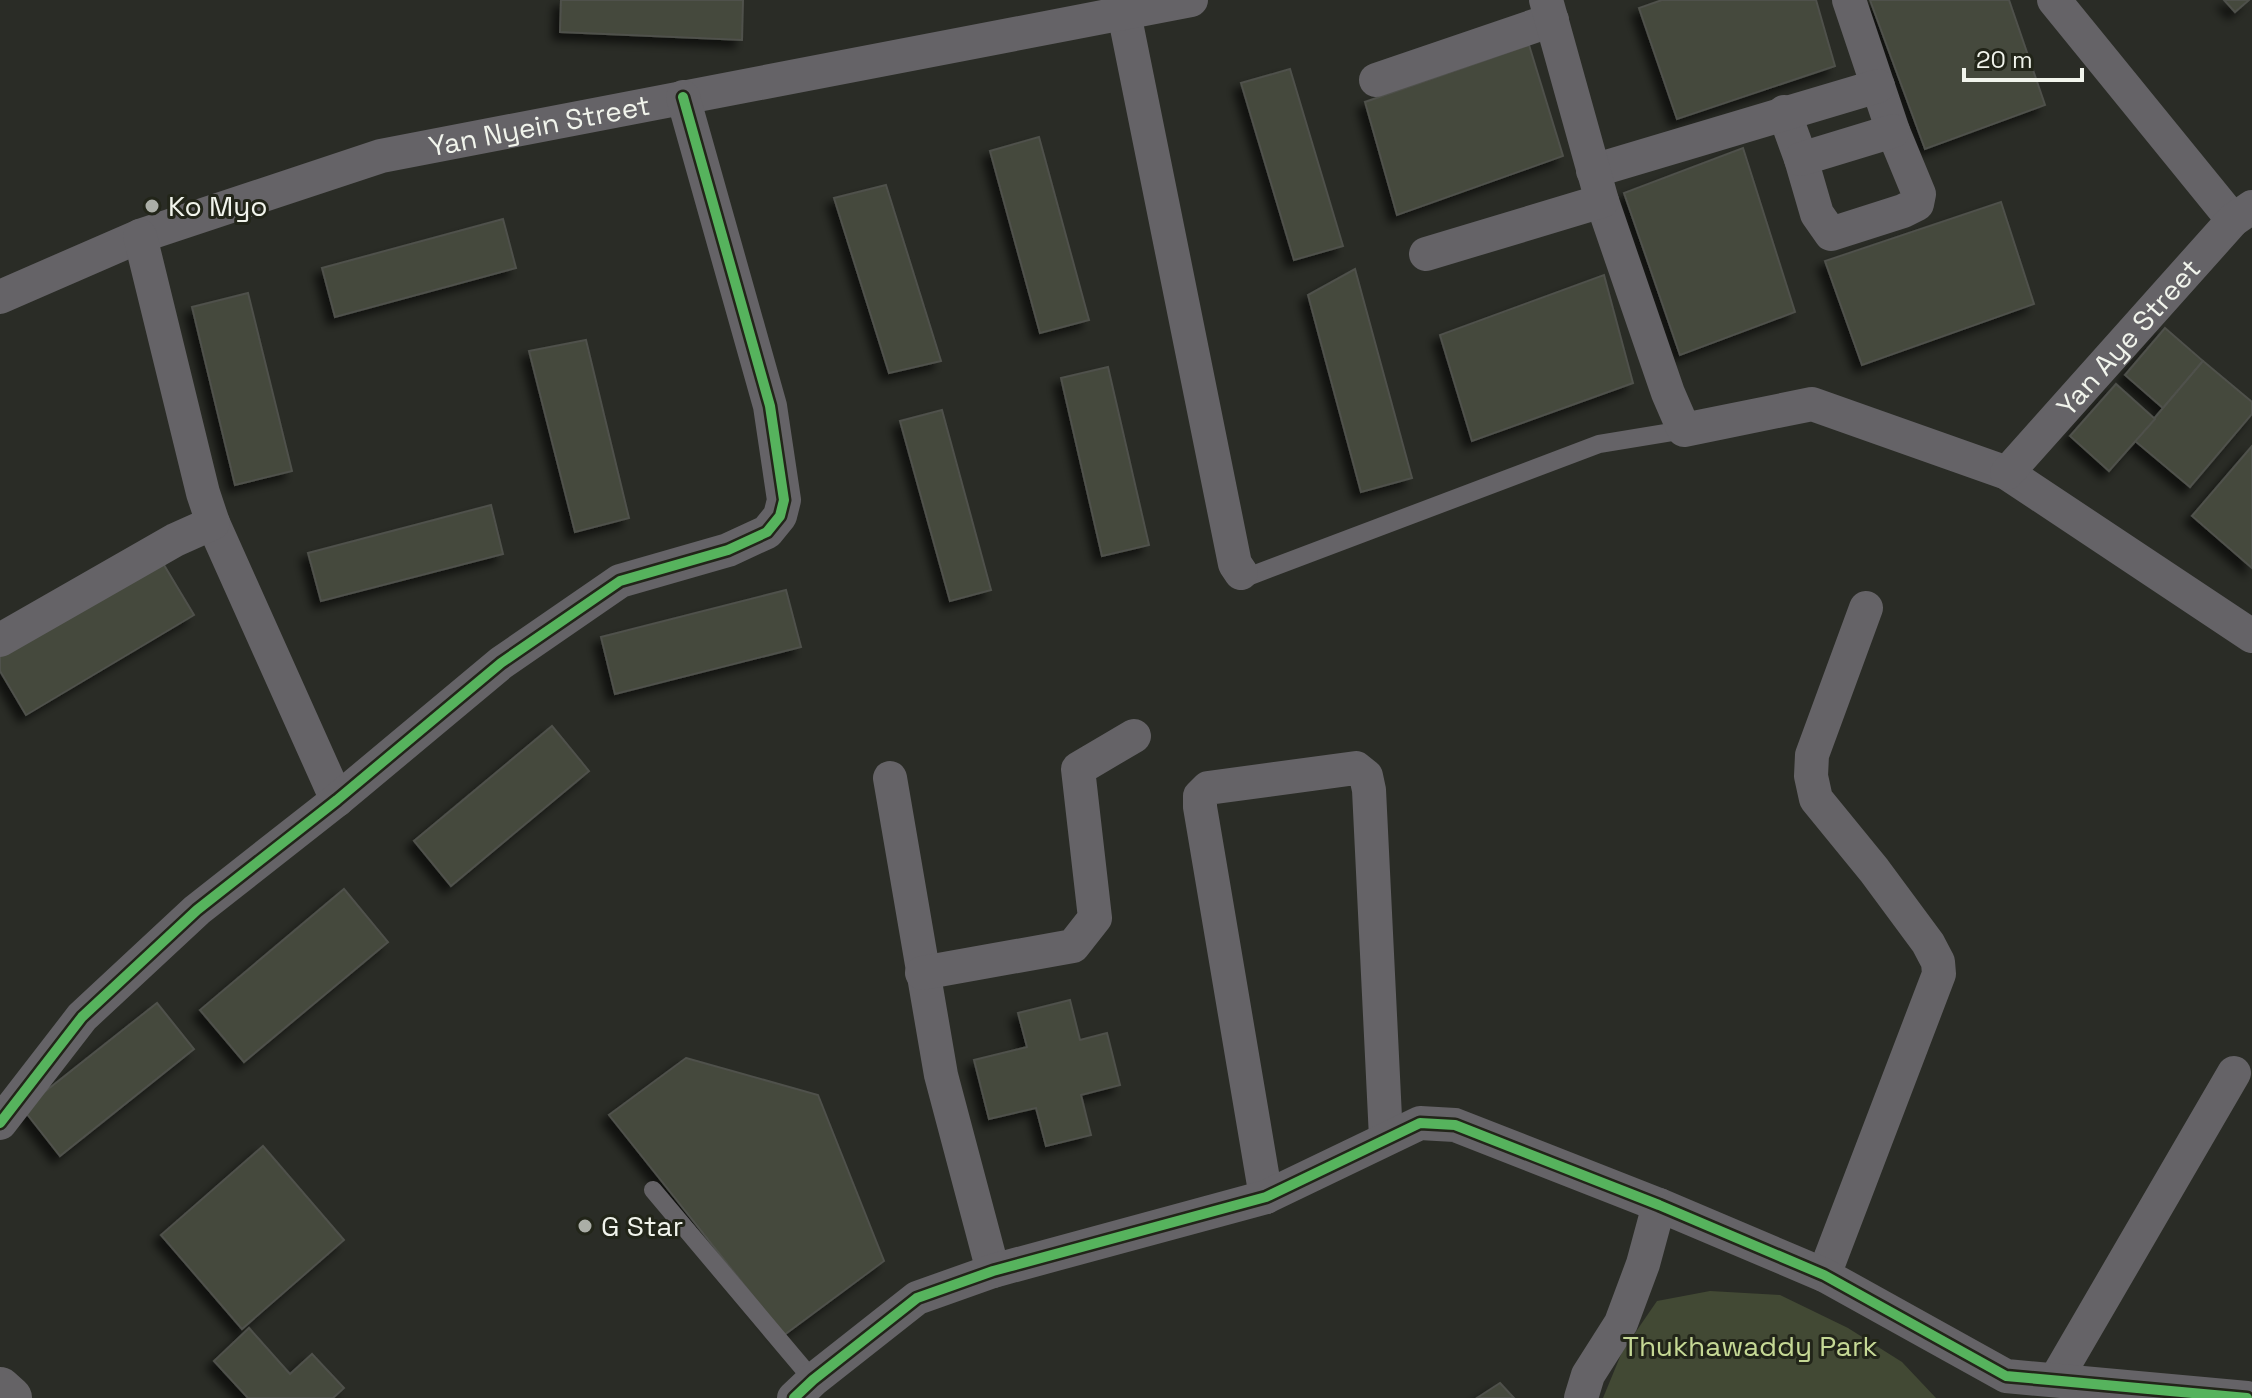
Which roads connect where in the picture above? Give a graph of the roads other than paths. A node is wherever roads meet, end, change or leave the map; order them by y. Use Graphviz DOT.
graph roads {
  1 [pos="1191,0"];
  2 [pos="1849,0"];
  3 [pos="2054,0"];
  4 [pos="1549,10"];
  5 [pos="1124,13"];
  6 [pos="1376,80"];
  7 [pos="1878,86"];
  8 [pos="683,97"];
  9 [pos="1784,112"];
  10 [pos="1893,131"];
  11 [pos="1801,159"];
  12 [pos="1598,186"];
  13 [pos="2243,214"];
  14 [pos="140,236"];
  15 [pos="1426,254"];
  16 [pos="0,297"];
  17 [pos="1684,430"];
  18 [pos="2007,473"];
  19 [pos="213,523"];
  20 [pos="1241,573"];
  21 [pos="1866,608"];
  22 [pos="2252,636"];
  23 [pos="0,640"];
  24 [pos="1134,736"];
  25 [pos="890,778"];
  26 [pos="337,800"];
  27 [pos="922,973"];
  28 [pos="2234,1073"];
  29 [pos="0,1123"];
  30 [pos="1386,1138"];
  31 [pos="653,1190"];
  32 [pos="1266,1197"];
  33 [pos="1659,1205"];
  34 [pos="993,1271"];
  35 [pos="1824,1275"];
  36 [pos="2056,1379"];
  37 [pos="2009,1387"];
  38 [pos="0,1389"];
  39 [pos="803,1389"];
  40 [pos="10,1398"];
  41 [pos="1581,1398"];
  42 [pos="2247,1398"];
  1 -- 5 [label="street, Yan Nyein Street"];
  2 -- 7 [label="street"];
  3 -- 13 [label="street"];
  4 -- 6 [label="street"];
  4 -- 12 [label="street"];
  5 -- 8 [label="street, Yan Nyein Street"];
  5 -- 20 [label="street"];
  7 -- 9 [label="street"];
  7 -- 10 [label="street"];
  8 -- 14 [label="street, Yan Nyein Street"];
  8 -- 26 [label="street"];
  9 -- 11 [label="street"];
  9 -- 12 [label="street"];
  10 -- 11 [label="street"];
  10 -- 11 [label="street"];
  12 -- 15 [label="street"];
  12 -- 17 [label="street"];
  13 -- 18 [label="street, Yan Aye Street"];
  14 -- 16 [label="street, Yan Nyein Street"];
  14 -- 19 [label="street"];
  17 -- 18 [label="street"];
  17 -- 20 [label="lane"];
  18 -- 22 [label="street"];
  19 -- 23 [label="street"];
  19 -- 26 [label="street"];
  21 -- 35 [label="street"];
  24 -- 27 [label="street"];
  25 -- 27 [label="street"];
  26 -- 29 [label="street"];
  27 -- 34 [label="street"];
  28 -- 36 [label="street"];
  30 -- 32 [label="street"];
  30 -- 32 [label="street"];
  30 -- 33 [label="street"];
  31 -- 39 [label="lane"];
  32 -- 34 [label="street"];
  33 -- 35 [label="street"];
  33 -- 41 [label="street"];
  34 -- 39 [label="street"];
  35 -- 37 [label="street"];
  36 -- 37 [label="street"];
  36 -- 42 [label="street"];
  38 -- 40 [label="main road"];
}
